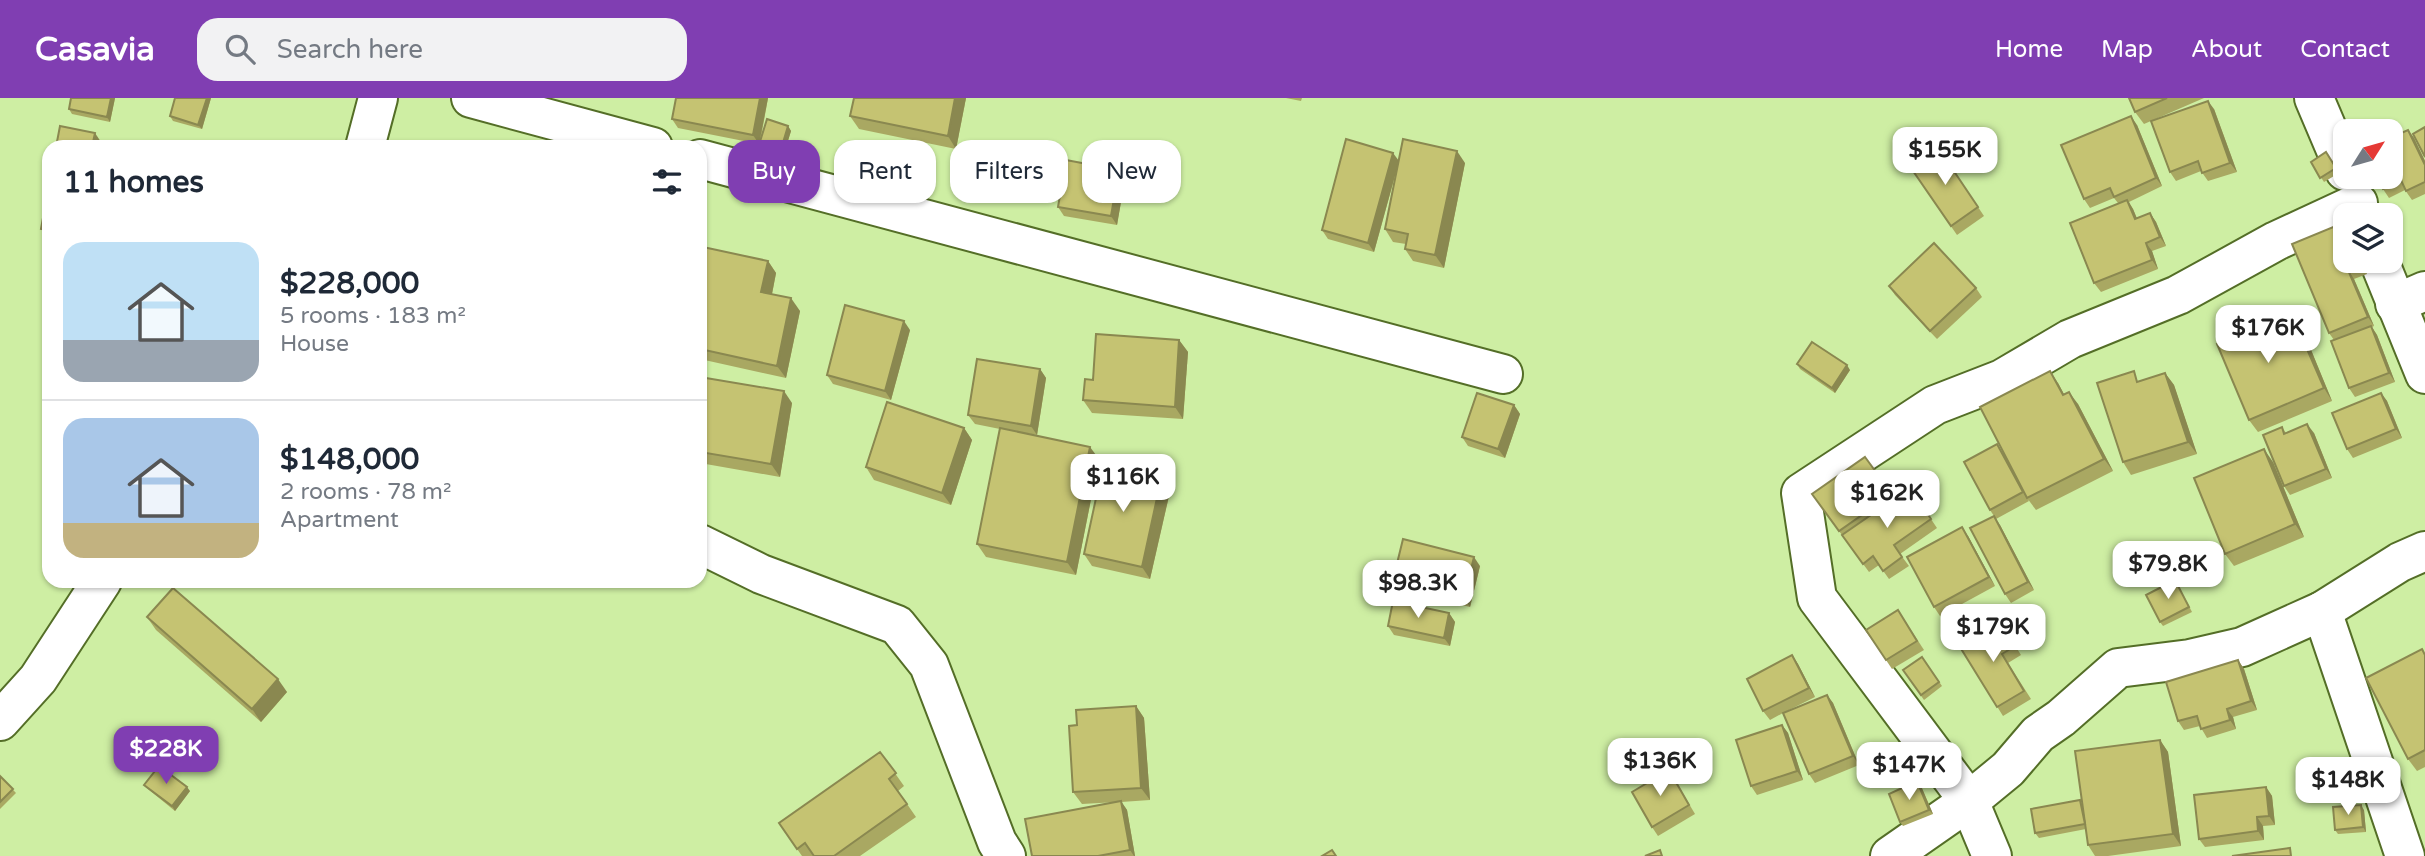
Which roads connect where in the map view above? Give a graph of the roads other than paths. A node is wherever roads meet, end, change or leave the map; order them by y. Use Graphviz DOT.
graph roads {
  1 [pos="378,98"];
  2 [pos="471,98"];
  3 [pos="2314,98"];
  4 [pos="367,140"];
  5 [pos="627,140"];
  6 [pos="707,161"];
  7 [pos="2353,191"];
  8 [pos="2389,273"];
  9 [pos="2410,297"];
  10 [pos="1503,374"];
  11 [pos="2425,374"];
  12 [pos="707,547"];
  13 [pos="2425,551"];
  14 [pos="97,588"];
  15 [pos="2322,611"];
  16 [pos="0,721"];
  17 [pos="1969,800"];
  18 [pos="1006,856"];
  19 [pos="1890,856"];
  20 [pos="1992,856"];
  21 [pos="2405,856"];
  1 -- 4 [label="street"];
  2 -- 5 [label="street"];
  3 -- 7 [label="street"];
  6 -- 10 [label="street"];
  7 -- 17 [label="street"];
  8 -- 9 [label="street"];
  9 -- 11 [label="street"];
  12 -- 18 [label="street"];
  13 -- 15 [label="street"];
  14 -- 16 [label="street"];
  15 -- 17 [label="street"];
  15 -- 21 [label="street"];
  17 -- 19 [label="street"];
  17 -- 20 [label="street"];
}
